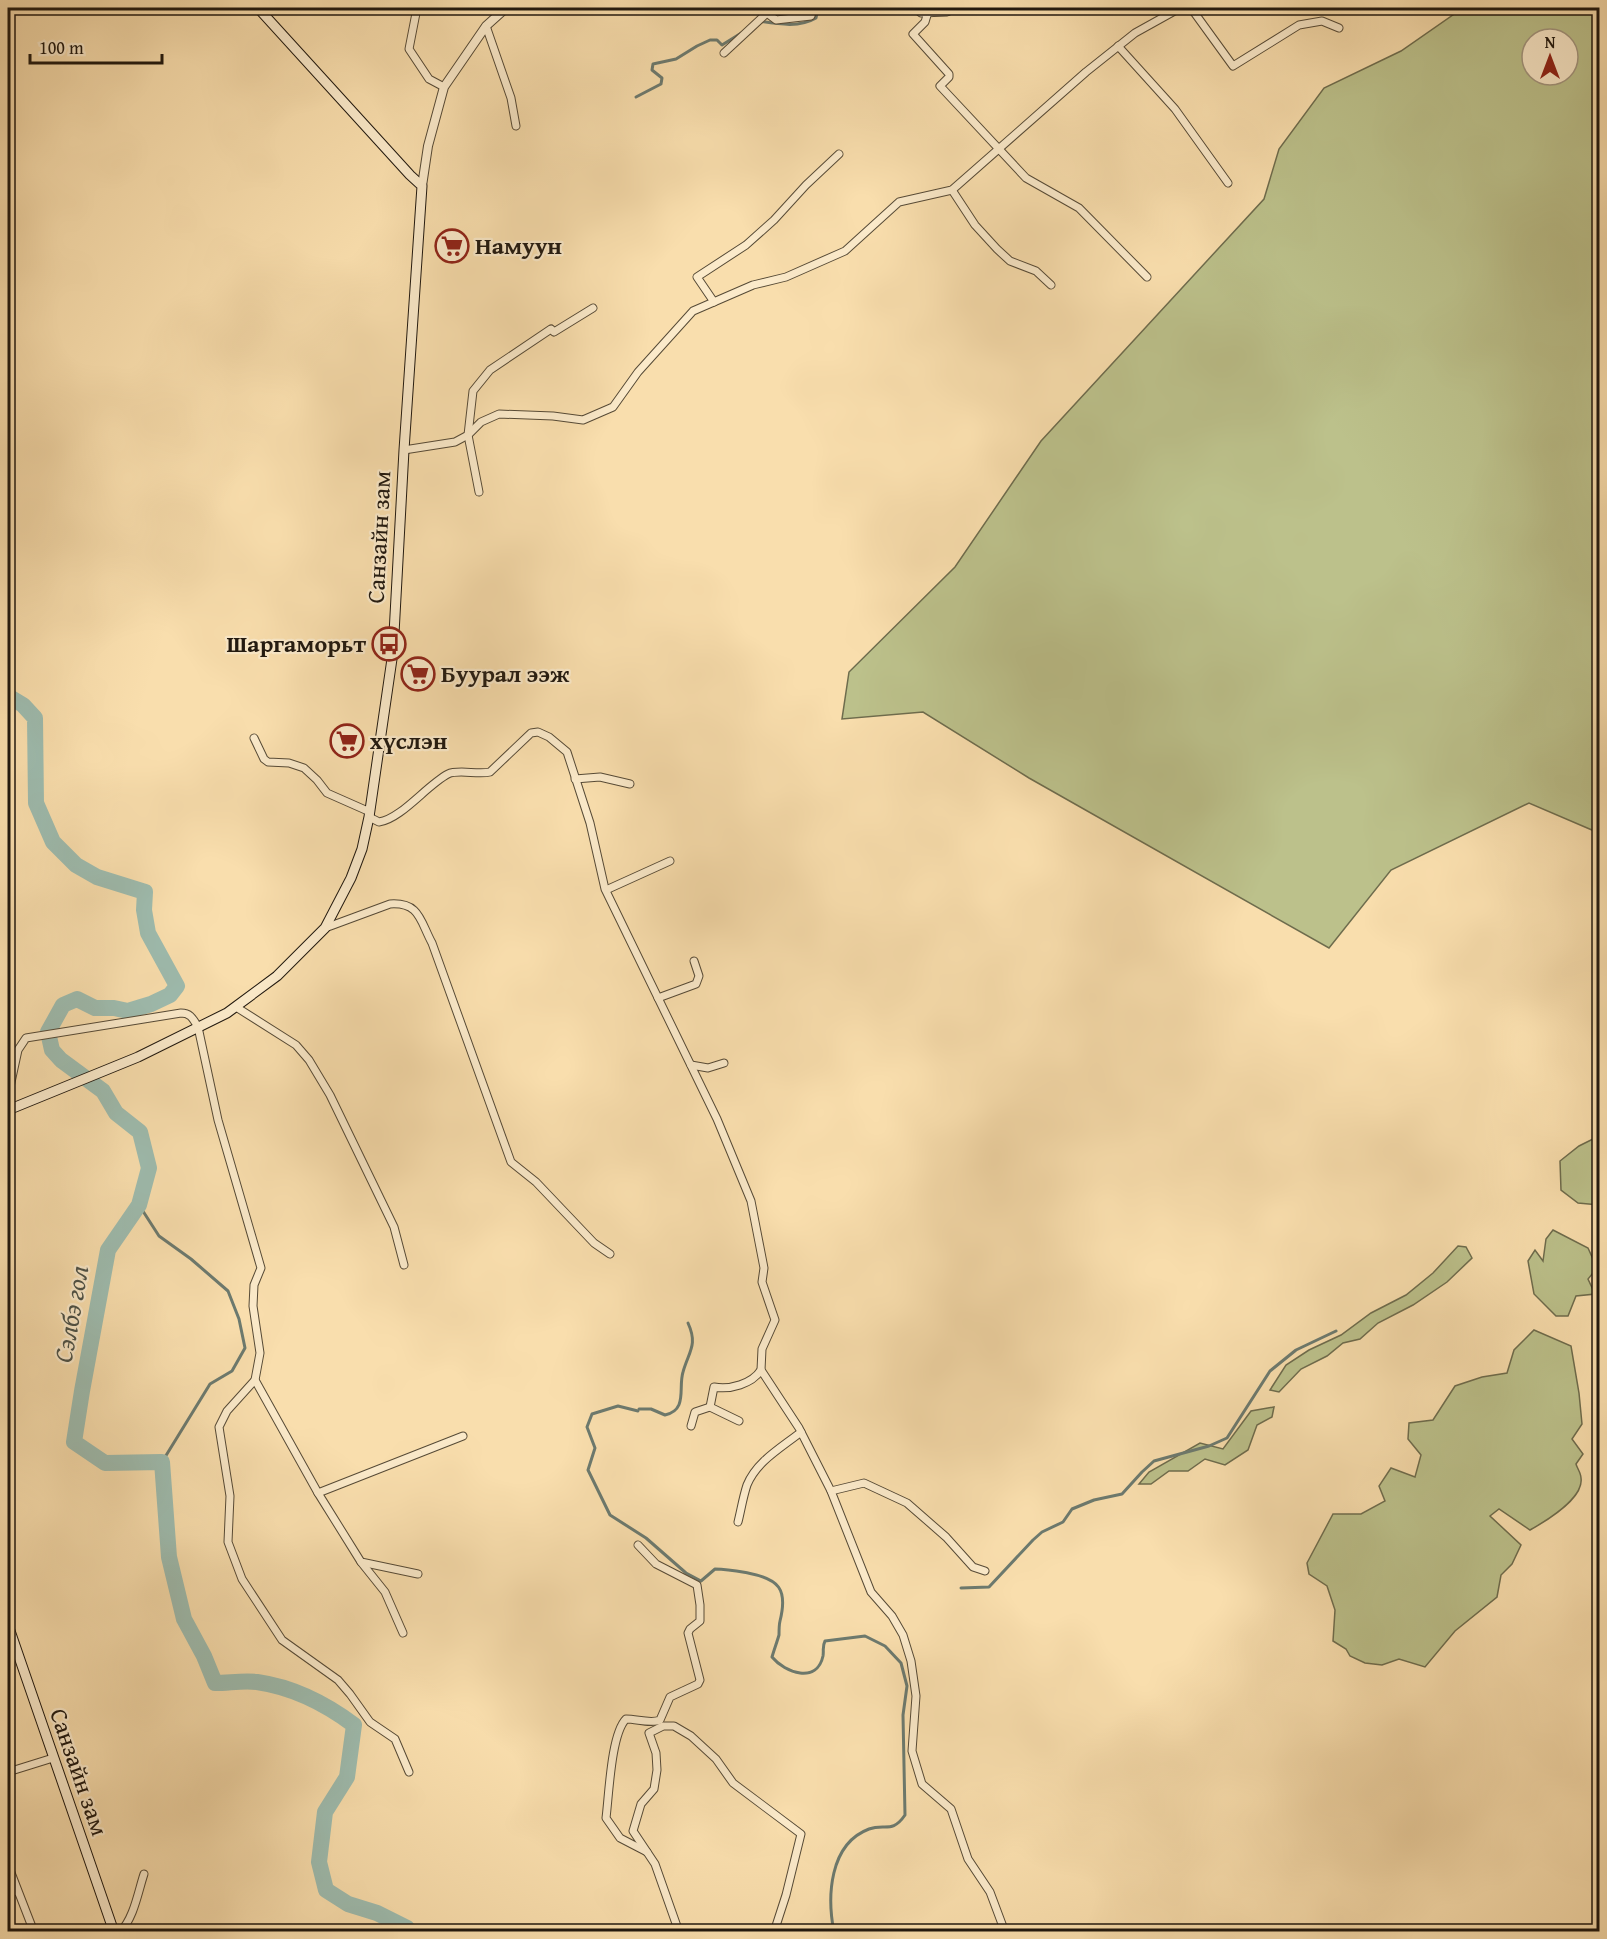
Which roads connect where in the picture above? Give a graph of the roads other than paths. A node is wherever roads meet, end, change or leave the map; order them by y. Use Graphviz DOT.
graph roads {
  1 [pos="258,8"];
  2 [pos="417,8"];
  3 [pos="506,8"];
  4 [pos="760,8"];
  5 [pos="813,8"];
  6 [pos="915,8"];
  7 [pos="956,8"];
  8 [pos="1180,8"];
  9 [pos="1191,8"];
  10 [pos="928,12"];
  11 [pos="767,13"];
  12 [pos="486,27"];
  13 [pos="1339,28"];
  14 [pos="1118,46"];
  15 [pos="724,53"];
  16 [pos="444,87"];
  17 [pos="516,126"];
  18 [pos="998,149"];
  19 [pos="839,154"];
  20 [pos="1228,183"];
  21 [pos="422,186"];
  22 [pos="952,190"];
  23 [pos="1147,278"];
  24 [pos="1051,285"];
  25 [pos="714,302"];
  26 [pos="593,308"];
  27 [pos="468,435"];
  28 [pos="404,450"];
  29 [pos="479,492"];
  30 [pos="254,738"];
  31 [pos="575,779"];
  32 [pos="630,784"];
  33 [pos="369,815"];
  34 [pos="669,861"];
  35 [pos="606,890"];
  36 [pos="325,928"];
  37 [pos="694,961"];
  38 [pos="658,998"];
  39 [pos="236,1006"];
  40 [pos="198,1027"];
  41 [pos="724,1063"];
  42 [pos="692,1065"];
  43 [pos="8,1096"];
  44 [pos="8,1110"];
  45 [pos="610,1254"];
  46 [pos="404,1265"];
  47 [pos="760,1370"];
  48 [pos="255,1380"];
  49 [pos="710,1407"];
  50 [pos="739,1421"];
  51 [pos="692,1426"];
  52 [pos="801,1432"];
  53 [pos="463,1436"];
  54 [pos="831,1491"];
  55 [pos="318,1493"];
  56 [pos="738,1522"];
  57 [pos="638,1545"];
  58 [pos="362,1562"];
  59 [pos="985,1571"];
  60 [pos="418,1574"];
  61 [pos="8,1625"];
  62 [pos="403,1633"];
  63 [pos="54,1758"];
  64 [pos="8,1772"];
  65 [pos="409,1772"];
  66 [pos="647,1852"];
  67 [pos="8,1865"];
  68 [pos="144,1874"];
  69 [pos="17,1890"];
  70 [pos="8,1894"];
  71 [pos="34,1932"];
  72 [pos="114,1932"];
  73 [pos="120,1932"];
  74 [pos="679,1932"];
  75 [pos="774,1932"];
  76 [pos="1005,1932"];
  1 -- 21 [label="main road"];
  2 -- 16 [label="street"];
  3 -- 12 [label="street"];
  4 -- 11 [label="street"];
  5 -- 11 [label="street"];
  6 -- 10 [label="street"];
  7 -- 10 [label="street"];
  8 -- 14 [label="street"];
  9 -- 13 [label="street"];
  10 -- 18 [label="street"];
  11 -- 15 [label="street"];
  12 -- 16 [label="street"];
  12 -- 17 [label="street"];
  14 -- 18 [label="street"];
  14 -- 20 [label="street"];
  16 -- 21 [label="street"];
  18 -- 22 [label="street"];
  18 -- 23 [label="street"];
  19 -- 25 [label="street"];
  21 -- 28 [label="main road, Санзайн зам"];
  22 -- 24 [label="street"];
  22 -- 25 [label="street"];
  25 -- 27 [label="street"];
  26 -- 27 [label="street"];
  27 -- 28 [label="street"];
  27 -- 29 [label="street"];
  28 -- 33 [label="main road, Санзайн зам"];
  30 -- 33 [label="street"];
  31 -- 32 [label="street"];
  31 -- 33 [label="street"];
  31 -- 35 [label="street"];
  33 -- 36 [label="main road, Санзайн зам"];
  34 -- 35 [label="street"];
  35 -- 38 [label="street"];
  36 -- 39 [label="main road, Санзайн зам"];
  36 -- 45 [label="street"];
  37 -- 38 [label="street"];
  38 -- 42 [label="street"];
  39 -- 40 [label="main road, Санзайн зам"];
  39 -- 46 [label="street"];
  40 -- 43 [label="street"];
  40 -- 44 [label="main road, Санзайн зам"];
  40 -- 48 [label="street"];
  41 -- 42 [label="street"];
  42 -- 47 [label="street"];
  47 -- 49 [label="street"];
  47 -- 52 [label="street"];
  48 -- 55 [label="street"];
  48 -- 65 [label="street"];
  49 -- 50 [label="street"];
  49 -- 51 [label="street"];
  52 -- 54 [label="street"];
  52 -- 56 [label="street"];
  53 -- 55 [label="street"];
  54 -- 59 [label="street"];
  54 -- 76 [label="street"];
  55 -- 58 [label="street"];
  57 -- 66 [label="street"];
  58 -- 60 [label="street"];
  58 -- 62 [label="street"];
  61 -- 63 [label="main road, Санзайн зам"];
  63 -- 64 [label="street"];
  63 -- 72 [label="main road, Санзайн зам"];
  66 -- 74 [label="street"];
  66 -- 75 [label="street"];
  67 -- 69 [label="street"];
  68 -- 73 [label="street"];
  69 -- 70 [label="street"];
  69 -- 71 [label="street"];
}
